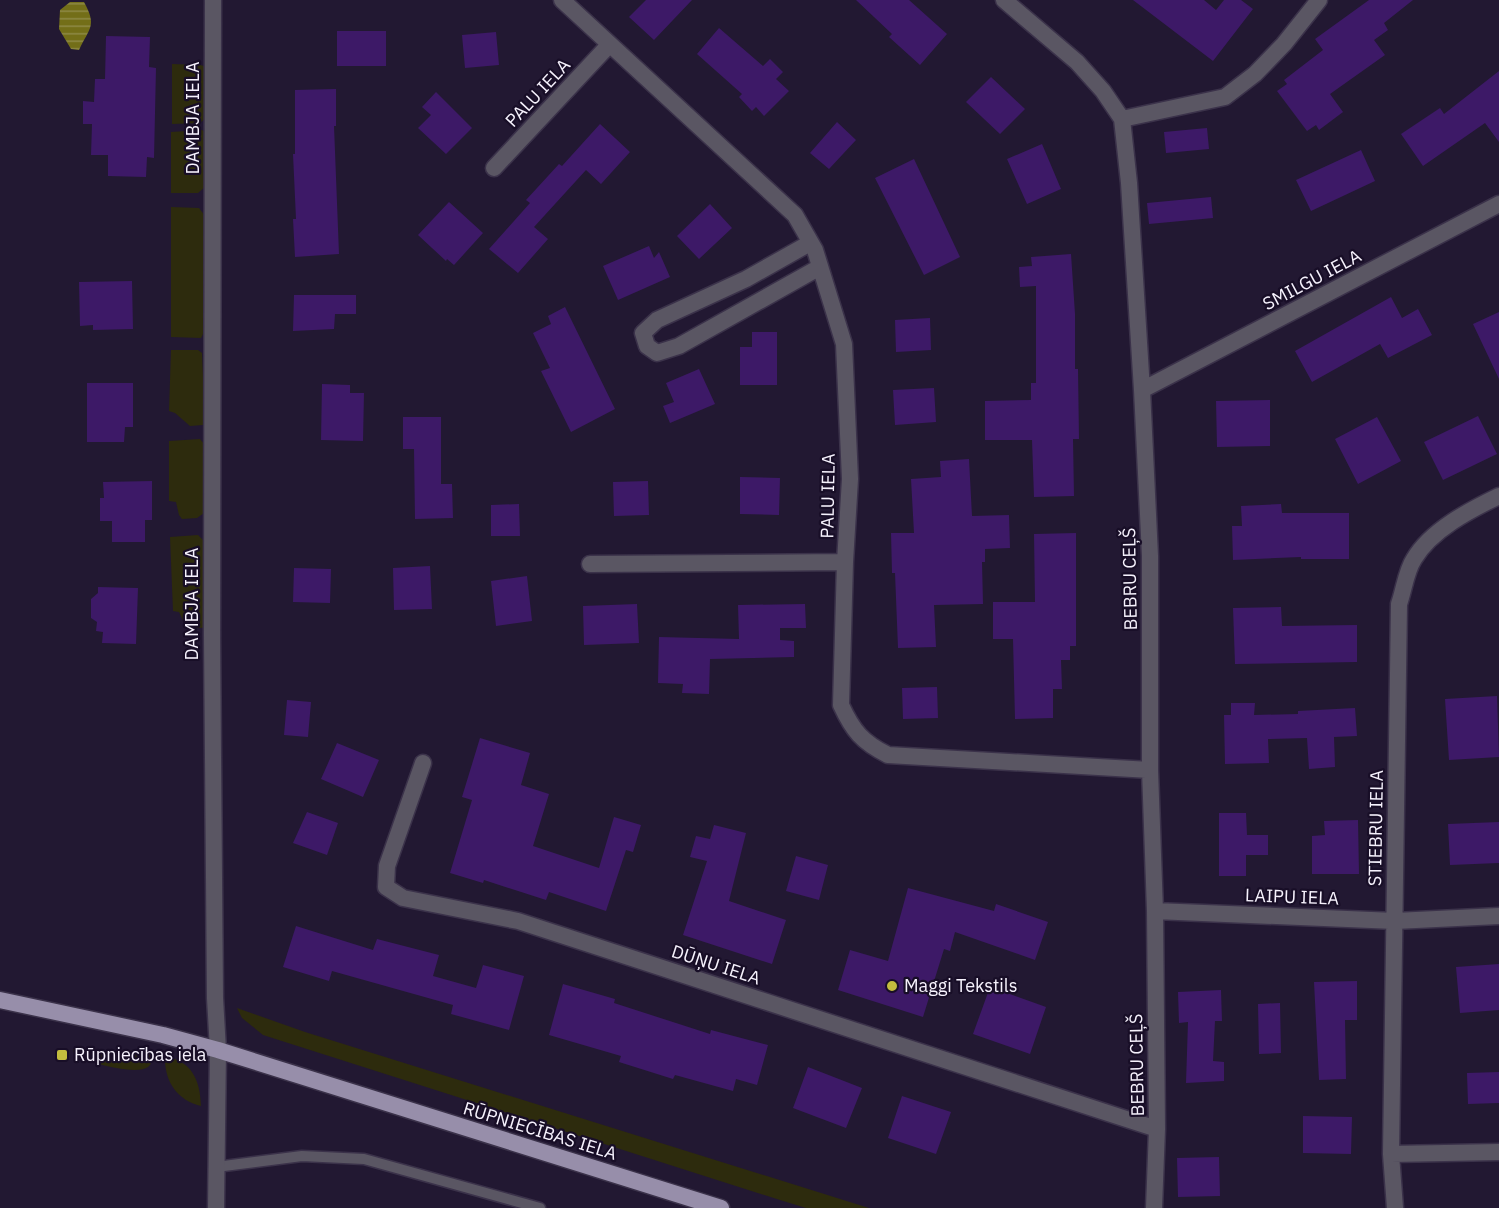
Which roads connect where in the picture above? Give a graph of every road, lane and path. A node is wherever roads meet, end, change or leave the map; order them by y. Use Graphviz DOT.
graph roads {
  1 [pos="213,0"];
  2 [pos="562,0"];
  3 [pos="1004,0"];
  4 [pos="1319,0"];
  5 [pos="609,45"];
  6 [pos="1122,119"];
  7 [pos="494,168"];
  8 [pos="1499,204"];
  9 [pos="810,243"];
  10 [pos="820,267"];
  11 [pos="1142,390"];
  12 [pos="1499,496"];
  13 [pos="845,562"];
  14 [pos="590,564"];
  15 [pos="423,763"];
  16 [pos="1150,770"];
  17 [pos="1155,911"];
  18 [pos="1499,916"];
  19 [pos="1395,921"];
  20 [pos="0,1000"];
  21 [pos="218,1050"];
  22 [pos="1157,1129"];
  23 [pos="1499,1152"];
  24 [pos="1391,1154"];
  25 [pos="216,1167"];
  26 [pos="216,1208"];
  27 [pos="540,1208"];
  28 [pos="721,1208"];
  29 [pos="1154,1208"];
  30 [pos="1395,1208"];
  1 -- 21 [label="street, DAMBJA IELA"];
  2 -- 5 [label="street, PALU IELA"];
  3 -- 6 [label="street, BEBRU CEĻŠ"];
  4 -- 6 [label="street"];
  5 -- 7 [label="street, PALU IELA"];
  5 -- 9 [label="street, PALU IELA"];
  6 -- 11 [label="street, BEBRU CEĻŠ"];
  8 -- 11 [label="street, SMILGU IELA"];
  9 -- 10 [label="street, PALU IELA"];
  9 -- 10 [label="street"];
  10 -- 13 [label="street, PALU IELA"];
  11 -- 16 [label="street, BEBRU CEĻŠ"];
  12 -- 19 [label="street, STIEBRU IELA"];
  13 -- 14 [label="street"];
  13 -- 16 [label="street, PALU IELA"];
  15 -- 22 [label="street, DŪŅU IELA"];
  16 -- 17 [label="street, BEBRU CEĻŠ"];
  17 -- 19 [label="street, LAIPU IELA"];
  17 -- 22 [label="street, BEBRU CEĻŠ"];
  18 -- 19 [label="street, LAIPU IELA"];
  19 -- 24 [label="street, STIEBRU IELA"];
  20 -- 21 [label="main road, RŪPNIECĪBAS IELA"];
  21 -- 25 [label="street, DAMBJA IELA"];
  21 -- 28 [label="main road, RŪPNIECĪBAS IELA"];
  22 -- 29 [label="street, BEBRU CEĻŠ"];
  23 -- 24 [label="street"];
  24 -- 30 [label="street, STIEBRU IELA"];
  25 -- 26 [label="street, DAMBJA IELA"];
  25 -- 27 [label="lane"];
}
